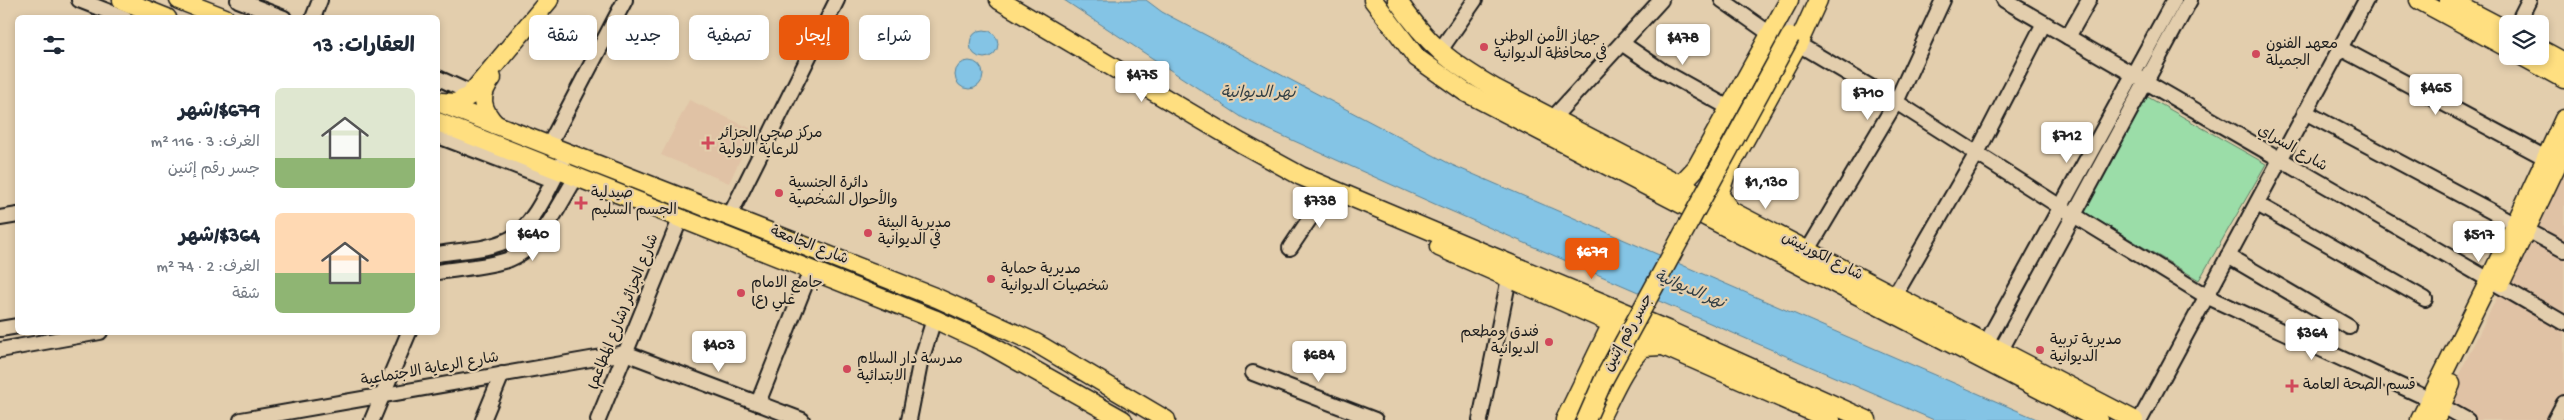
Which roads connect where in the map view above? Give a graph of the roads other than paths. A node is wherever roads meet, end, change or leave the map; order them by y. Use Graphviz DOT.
graph roads {
  1 [pos="79,0"];
  2 [pos="122,0"];
  3 [pos="180,0"];
  4 [pos="238,0"];
  5 [pos="320,0"];
  6 [pos="549,0"];
  7 [pos="556,0"];
  8 [pos="625,0"];
  9 [pos="837,0"];
  10 [pos="999,0"];
  11 [pos="1373,0"];
  12 [pos="1397,0"];
  13 [pos="1475,0"];
  14 [pos="1661,0"];
  15 [pos="1722,0"];
  16 [pos="1816,0"];
  17 [pos="1943,0"];
  18 [pos="2004,0"];
  19 [pos="2088,0"];
  20 [pos="2174,0"];
  21 [pos="2190,0"];
  22 [pos="2366,0"];
  23 [pos="2419,0"];
  24 [pos="2450,0"];
  25 [pos="2529,0"];
  26 [pos="1789,1"];
  27 [pos="117,15"];
  28 [pos="160,15"];
  29 [pos="218,15"];
  30 [pos="276,15"];
  31 [pos="314,15"];
  32 [pos="2522,15"];
  33 [pos="2044,23"];
  34 [pos="2499,26"];
  35 [pos="2068,37"];
  36 [pos="1784,38"];
  37 [pos="1425,39"];
  38 [pos="2499,43"];
  39 [pos="1622,44"];
  40 [pos="2340,48"];
  41 [pos="1409,50"];
  42 [pos="1439,52"];
  43 [pos="2549,54"];
  44 [pos="2564,62"];
  45 [pos="2538,65"];
  46 [pos="2134,74"];
  47 [pos="1477,78"];
  48 [pos="440,79"];
  49 [pos="2564,79"];
  50 [pos="2146,82"];
  51 [pos="1465,92"];
  52 [pos="472,93"];
  53 [pos="440,102"];
  54 [pos="1896,102"];
  55 [pos="440,103"];
  56 [pos="1731,109"];
  57 [pos="2305,112"];
  58 [pos="1553,118"];
  59 [pos="2564,119"];
  60 [pos="440,123"];
  61 [pos="497,125"];
  62 [pos="440,137"];
  63 [pos="543,143"];
  64 [pos="568,152"];
  65 [pos="1977,153"];
  66 [pos="526,156"];
  67 [pos="2278,160"];
  68 [pos="2558,160"];
  69 [pos="556,174"];
  70 [pos="576,176"];
  71 [pos="1301,176"];
  72 [pos="1682,184"];
  73 [pos="1327,193"];
  74 [pos="2257,204"];
  75 [pos="2059,206"];
  76 [pos="1730,211"];
  77 [pos="730,215"];
  78 [pos="2076,215"];
  79 [pos="15,216"];
  80 [pos="681,217"];
  81 [pos="0,218"];
  82 [pos="2521,228"];
  83 [pos="497,244"];
  84 [pos="1290,248"];
  85 [pos="1808,250"];
  86 [pos="2564,250"];
  87 [pos="440,254"];
  88 [pos="2228,256"];
  89 [pos="502,261"];
  90 [pos="811,270"];
  91 [pos="440,272"];
  92 [pos="1509,278"];
  93 [pos="904,283"];
  94 [pos="2494,284"];
  95 [pos="1895,296"];
  96 [pos="2206,296"];
  97 [pos="2425,299"];
  98 [pos="893,303"];
  99 [pos="1616,316"];
  100 [pos="934,319"];
  101 [pos="2564,323"];
  102 [pos="997,324"];
  103 [pos="15,326"];
  104 [pos="2349,327"];
  105 [pos="0,329"];
  106 [pos="1948,333"];
  107 [pos="83,335"];
  108 [pos="408,335"];
  109 [pos="1665,338"];
  110 [pos="986,344"];
  111 [pos="1994,346"];
  112 [pos="0,350"];
  113 [pos="625,353"];
  114 [pos="1253,372"];
  115 [pos="502,374"];
  116 [pos="383,394"];
  117 [pos="758,403"];
  118 [pos="2564,403"];
  119 [pos="2436,408"];
  120 [pos="264,418"];
  121 [pos="2126,418"];
  122 [pos="242,420"];
  123 [pos="372,420"];
  124 [pos="483,420"];
  125 [pos="598,420"];
  126 [pos="802,420"];
  127 [pos="909,420"];
  128 [pos="1123,420"];
  129 [pos="1166,420"];
  130 [pos="1376,420"];
  131 [pos="1480,420"];
  132 [pos="1565,420"];
  133 [pos="1576,420"];
  134 [pos="1586,420"];
  135 [pos="1599,420"];
  136 [pos="1831,420"];
  137 [pos="1868,420"];
  138 [pos="2099,420"];
  139 [pos="2140,420"];
  140 [pos="2420,420"];
  141 [pos="2467,420"];
  142 [pos="2554,420"];
  1 -- 27 [label="street"];
  2 -- 28 [label="main road"];
  3 -- 29 [label="main road"];
  4 -- 30 [label="street"];
  5 -- 31 [label="street"];
  6 -- 52 [label="main road"];
  7 -- 61 [label="main road"];
  8 -- 63 [label="street"];
  9 -- 77 [label="street"];
  10 -- 71 [label="main road"];
  11 -- 41 [label="main road, شارع الكورنيش"];
  12 -- 37 [label="main road, شارع الكورنيش"];
  13 -- 42 [label="street"];
  14 -- 39 [label="street"];
  15 -- 36 [label="street"];
  16 -- 36 [label="main road"];
  17 -- 54 [label="street"];
  18 -- 33 [label="street, شارع السراي"];
  19 -- 35 [label="street"];
  20 -- 46 [label="street"];
  21 -- 50 [label="street"];
  22 -- 40 [label="street"];
  23 -- 38 [label="main road"];
  24 -- 34 [label="main road"];
  25 -- 32 [label="street"];
  26 -- 36 [label="main road"];
  33 -- 35 [label="street, شارع السراي"];
  33 -- 65 [label="street"];
  35 -- 46 [label="street, شارع السراي"];
  36 -- 54 [label="street"];
  36 -- 56 [label="main road"];
  36 -- 76 [label="main road"];
  36 -- 133 [label="main road, جسر رقم إثنين"];
  36 -- 134 [label="main road, جسر رقم إثنين, bridge"];
  37 -- 41 [label="main road"];
  37 -- 42 [label="main road, شارع الكورنيش"];
  39 -- 56 [label="street"];
  39 -- 58 [label="street"];
  40 -- 57 [label="street"];
  40 -- 68 [label="street"];
  41 -- 51 [label="main road, شارع الكورنيش"];
  42 -- 47 [label="main road, شارع الكورنيش"];
  43 -- 44 [label="main road"];
  45 -- 49 [label="main road"];
  46 -- 50 [label="street, شارع السراي"];
  46 -- 75 [label="street"];
  47 -- 51 [label="main road"];
  47 -- 58 [label="main road, شارع الكورنيش"];
  48 -- 52 [label="street"];
  50 -- 67 [label="street, شارع السراي"];
  50 -- 78 [label="street"];
  51 -- 106 [label="main road, شارع الكورنيش"];
  52 -- 53 [label="main road"];
  54 -- 65 [label="street"];
  54 -- 85 [label="street"];
  55 -- 61 [label="main road, شارع الجامعة"];
  56 -- 72 [label="main road"];
  57 -- 67 [label="street"];
  57 -- 82 [label="street"];
  58 -- 72 [label="main road, شارع الكورنيش"];
  59 -- 68 [label="main road"];
  60 -- 66 [label="main road, شارع الجامعة"];
  61 -- 63 [label="main road, شارع الجامعة"];
  62 -- 69 [label="street"];
  63 -- 64 [label="main road, شارع الجامعة"];
  63 -- 66 [label="main road"];
  64 -- 69 [label="street"];
  64 -- 77 [label="main road, شارع الجامعة"];
  65 -- 75 [label="street"];
  65 -- 95 [label="street"];
  66 -- 69 [label="main road, شارع الجامعة"];
  67 -- 74 [label="street"];
  67 -- 94 [label="street, شارع السراي"];
  68 -- 82 [label="main road"];
  69 -- 70 [label="main road, شارع الجامعة"];
  69 -- 83 [label="street"];
  70 -- 80 [label="main road, شارع الجامعة"];
  70 -- 89 [label="street"];
  71 -- 73 [label="main road"];
  71 -- 99 [label="main road"];
  72 -- 76 [label="main road, شارع الكورنيش"];
  73 -- 84 [label="street"];
  73 -- 92 [label="main road"];
  74 -- 88 [label="street"];
  74 -- 97 [label="street"];
  75 -- 78 [label="street"];
  75 -- 111 [label="street"];
  76 -- 85 [label="main road, شارع الكورنيش"];
  77 -- 93 [label="main road, شارع الجامعة"];
  78 -- 96 [label="street"];
  78 -- 111 [label="street"];
  79 -- 81 [label="street"];
  80 -- 90 [label="main road, شارع الجامعة"];
  80 -- 113 [label="street, شارع الجزائر (شارع المطاعم)"];
  82 -- 86 [label="street"];
  82 -- 94 [label="main road"];
  83 -- 87 [label="street"];
  83 -- 89 [label="street"];
  85 -- 95 [label="main road, شارع الكورنيش"];
  88 -- 96 [label="street"];
  88 -- 104 [label="street"];
  89 -- 91 [label="street"];
  90 -- 98 [label="main road, شارع الجامعة"];
  90 -- 117 [label="street"];
  92 -- 99 [label="main road"];
  92 -- 131 [label="street"];
  93 -- 98 [label="main road"];
  93 -- 102 [label="main road, شارع الجامعة"];
  94 -- 101 [label="street, شارع السراي"];
  94 -- 119 [label="main road"];
  95 -- 106 [label="main road, شارع الكورنيش"];
  96 -- 119 [label="street"];
  96 -- 139 [label="street"];
  98 -- 100 [label="main road, شارع الجامعة"];
  99 -- 109 [label="main road"];
  99 -- 132 [label="main road"];
  100 -- 110 [label="main road, شارع الجامعة"];
  100 -- 127 [label="street"];
  102 -- 110 [label="main road"];
  102 -- 129 [label="main road, شارع الجامعة"];
  103 -- 105 [label="street"];
  106 -- 111 [label="main road, شارع الكورنيش"];
  106 -- 138 [label="main road, شارع الكورنيش"];
  107 -- 112 [label="street"];
  108 -- 116 [label="street"];
  109 -- 135 [label="main road"];
  109 -- 136 [label="main road"];
  109 -- 137 [label="main road"];
  110 -- 128 [label="main road, شارع الجامعة"];
  111 -- 121 [label="main road, شارع الكورنيش"];
  113 -- 115 [label="street, شارع الرعاية الاجتماعية"];
  113 -- 117 [label="street"];
  113 -- 125 [label="street, شارع الجزائر (شارع المطاعم)"];
  114 -- 130 [label="street"];
  115 -- 116 [label="street, شارع الرعاية الاجتماعية"];
  115 -- 124 [label="street"];
  116 -- 120 [label="street, شارع الرعاية الاجتماعية"];
  116 -- 123 [label="street"];
  117 -- 126 [label="street"];
  118 -- 142 [label="street"];
  119 -- 140 [label="main road"];
  119 -- 141 [label="street"];
  120 -- 122 [label="street, شارع الرعاية الاجتماعية"];
}
